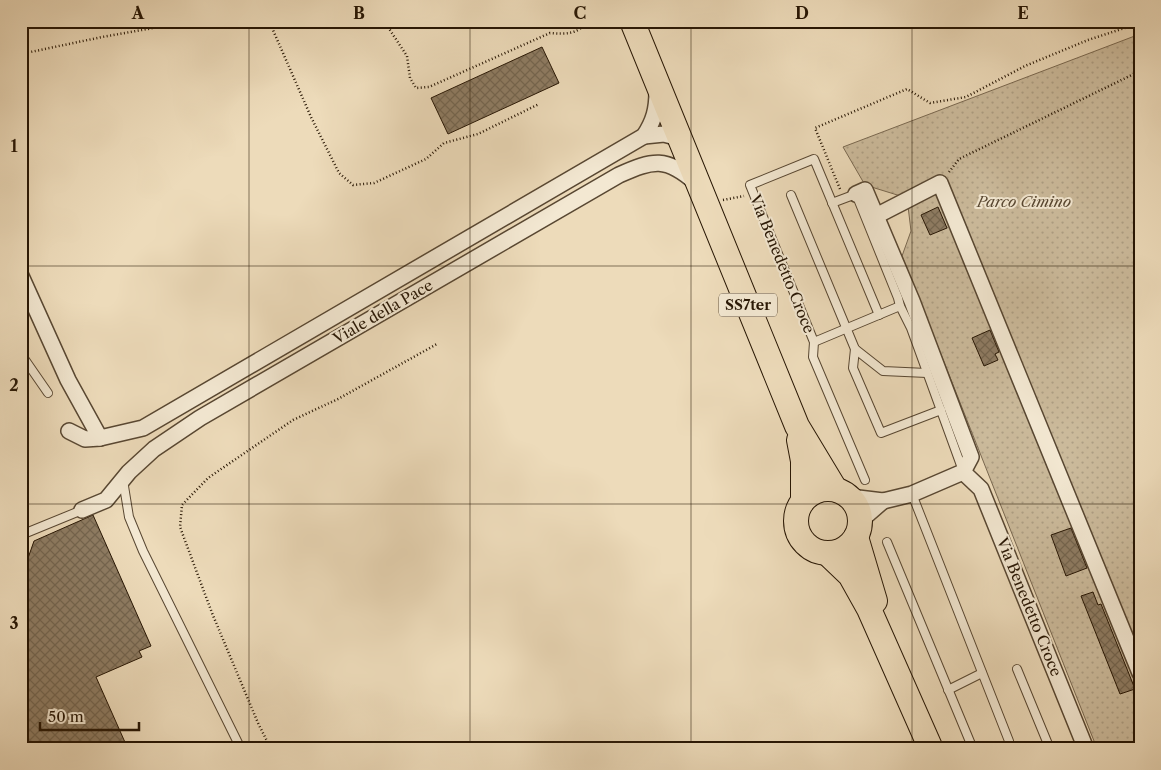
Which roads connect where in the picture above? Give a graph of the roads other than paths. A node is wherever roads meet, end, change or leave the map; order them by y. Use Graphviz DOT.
graph roads {
  1 [pos="632,21"];
  2 [pos="656,82"];
  3 [pos="644,136"];
  4 [pos="679,138"];
  5 [pos="702,195"];
  6 [pos="791,195"];
  7 [pos="850,196"];
  8 [pos="832,204"];
  9 [pos="876,216"];
  10 [pos="21,276"];
  11 [pos="900,306"];
  12 [pos="879,315"];
  13 [pos="846,329"];
  14 [pos="814,342"];
  15 [pos="855,350"];
  16 [pos="21,354"];
  17 [pos="927,373"];
  18 [pos="48,393"];
  19 [pos="940,410"];
  20 [pos="797,426"];
  21 [pos="69,431"];
  22 [pos="100,438"];
  23 [pos="963,472"];
  24 [pos="123,480"];
  25 [pos="850,489"];
  26 [pos="912,494"];
  27 [pos="803,500"];
  28 [pos="883,501"];
  29 [pos="82,510"];
  30 [pos="858,529"];
  31 [pos="21,535"];
  32 [pos="888,542"];
  33 [pos="827,553"];
  34 [pos="1017,669"];
  35 [pos="982,673"];
  36 [pos="1140,673"];
  37 [pos="902,681"];
  38 [pos="948,690"];
  39 [pos="1009,741"];
  40 [pos="241,749"];
  41 [pos="931,749"];
  42 [pos="973,749"];
  43 [pos="1050,749"];
  44 [pos="1086,749"];
  1 -- 2 [label="main road, SS7ter"];
  2 -- 3 [label="street"];
  2 -- 4 [label="main road, SS7ter"];
  3 -- 4 [label="street"];
  3 -- 22 [label="street, Viale della Pace"];
  4 -- 5 [label="main road, SS7ter"];
  5 -- 20 [label="main road, SS7ter"];
  5 -- 24 [label="street, Viale della Pace"];
  6 -- 13 [label="lane"];
  7 -- 8 [label="lane"];
  7 -- 9 [label="street"];
  7 -- 11 [label="lane"];
  8 -- 12 [label="lane, Via Benedetto Croce"];
  8 -- 14 [label="lane, Via Benedetto Croce"];
  9 -- 23 [label="street"];
  9 -- 36 [label="street"];
  10 -- 22 [label="street"];
  11 -- 12 [label="lane"];
  11 -- 17 [label="lane"];
  12 -- 13 [label="lane"];
  13 -- 14 [label="lane"];
  13 -- 15 [label="lane"];
  14 -- 25 [label="lane, Via Benedetto Croce"];
  15 -- 17 [label="lane"];
  15 -- 19 [label="lane"];
  16 -- 18 [label="lane"];
  17 -- 19 [label="lane"];
  19 -- 23 [label="lane"];
  20 -- 25 [label="main road"];
  20 -- 27 [label="main road"];
  21 -- 22 [label="street, Viale della Pace"];
  23 -- 26 [label="street"];
  23 -- 44 [label="street, Via Benedetto Croce"];
  24 -- 29 [label="street, Viale della Pace"];
  24 -- 40 [label="lane"];
  25 -- 27 [label="main road"];
  25 -- 28 [label="street"];
  25 -- 30 [label="main road"];
  26 -- 28 [label="street"];
  26 -- 35 [label="lane"];
  27 -- 33 [label="main road"];
  28 -- 30 [label="street"];
  29 -- 31 [label="lane"];
  30 -- 33 [label="main road"];
  30 -- 37 [label="main road"];
  32 -- 38 [label="lane"];
  33 -- 37 [label="main road"];
  34 -- 43 [label="lane"];
  35 -- 38 [label="lane"];
  35 -- 39 [label="lane"];
  37 -- 41 [label="main road"];
  38 -- 42 [label="lane"];
}
